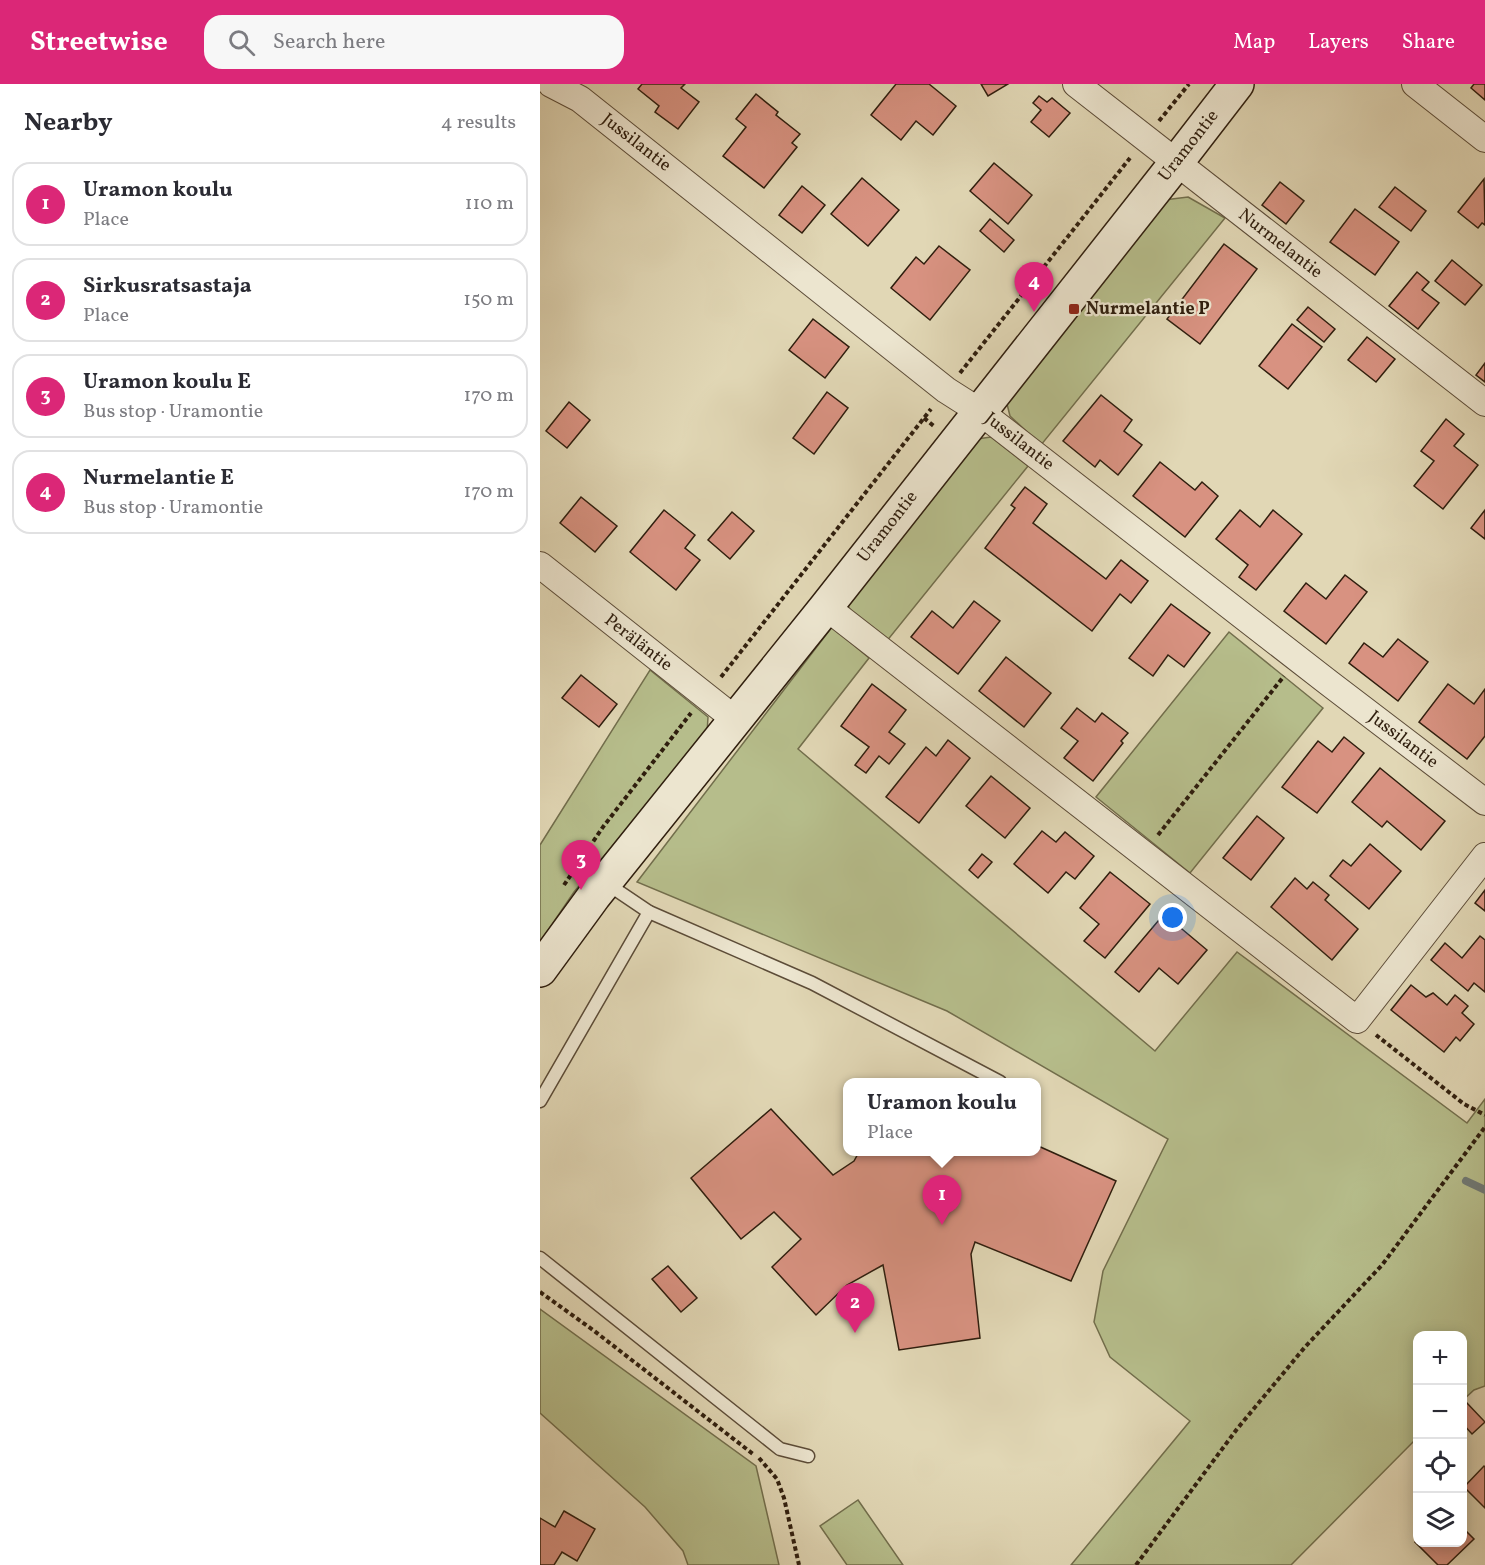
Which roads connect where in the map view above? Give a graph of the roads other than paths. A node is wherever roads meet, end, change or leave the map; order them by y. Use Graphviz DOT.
graph roads {
  1 [pos="551,84"];
  2 [pos="1076,84"];
  3 [pos="1237,84"];
  4 [pos="1427,88"];
  5 [pos="1485,139"];
  6 [pos="1176,164"];
  7 [pos="1485,403"];
  8 [pos="979,411"];
  9 [pos="540,565"];
  10 [pos="826,607"];
  11 [pos="736,720"];
  12 [pos="1485,802"];
  13 [pos="1485,856"];
  14 [pos="605,883"];
  15 [pos="649,912"];
  16 [pos="540,970"];
  17 [pos="991,1078"];
  18 [pos="540,1101"];
  19 [pos="540,1258"];
  20 [pos="808,1456"];
  1 -- 8 [label="street, Jussilantie"];
  2 -- 6 [label="street, Nurmelantie"];
  3 -- 6 [label="street, Uramontie"];
  4 -- 5 [label="street"];
  6 -- 7 [label="street, Nurmelantie"];
  6 -- 8 [label="street, Uramontie"];
  8 -- 10 [label="street, Uramontie"];
  8 -- 12 [label="street, Jussilantie"];
  9 -- 11 [label="street, Peräläntie"];
  10 -- 11 [label="street, Uramontie"];
  10 -- 13 [label="street"];
  11 -- 14 [label="street, Uramontie"];
  14 -- 15 [label="lane"];
  14 -- 16 [label="street, Uramontie"];
  15 -- 17 [label="lane"];
  15 -- 18 [label="lane"];
  19 -- 20 [label="lane"];
}
